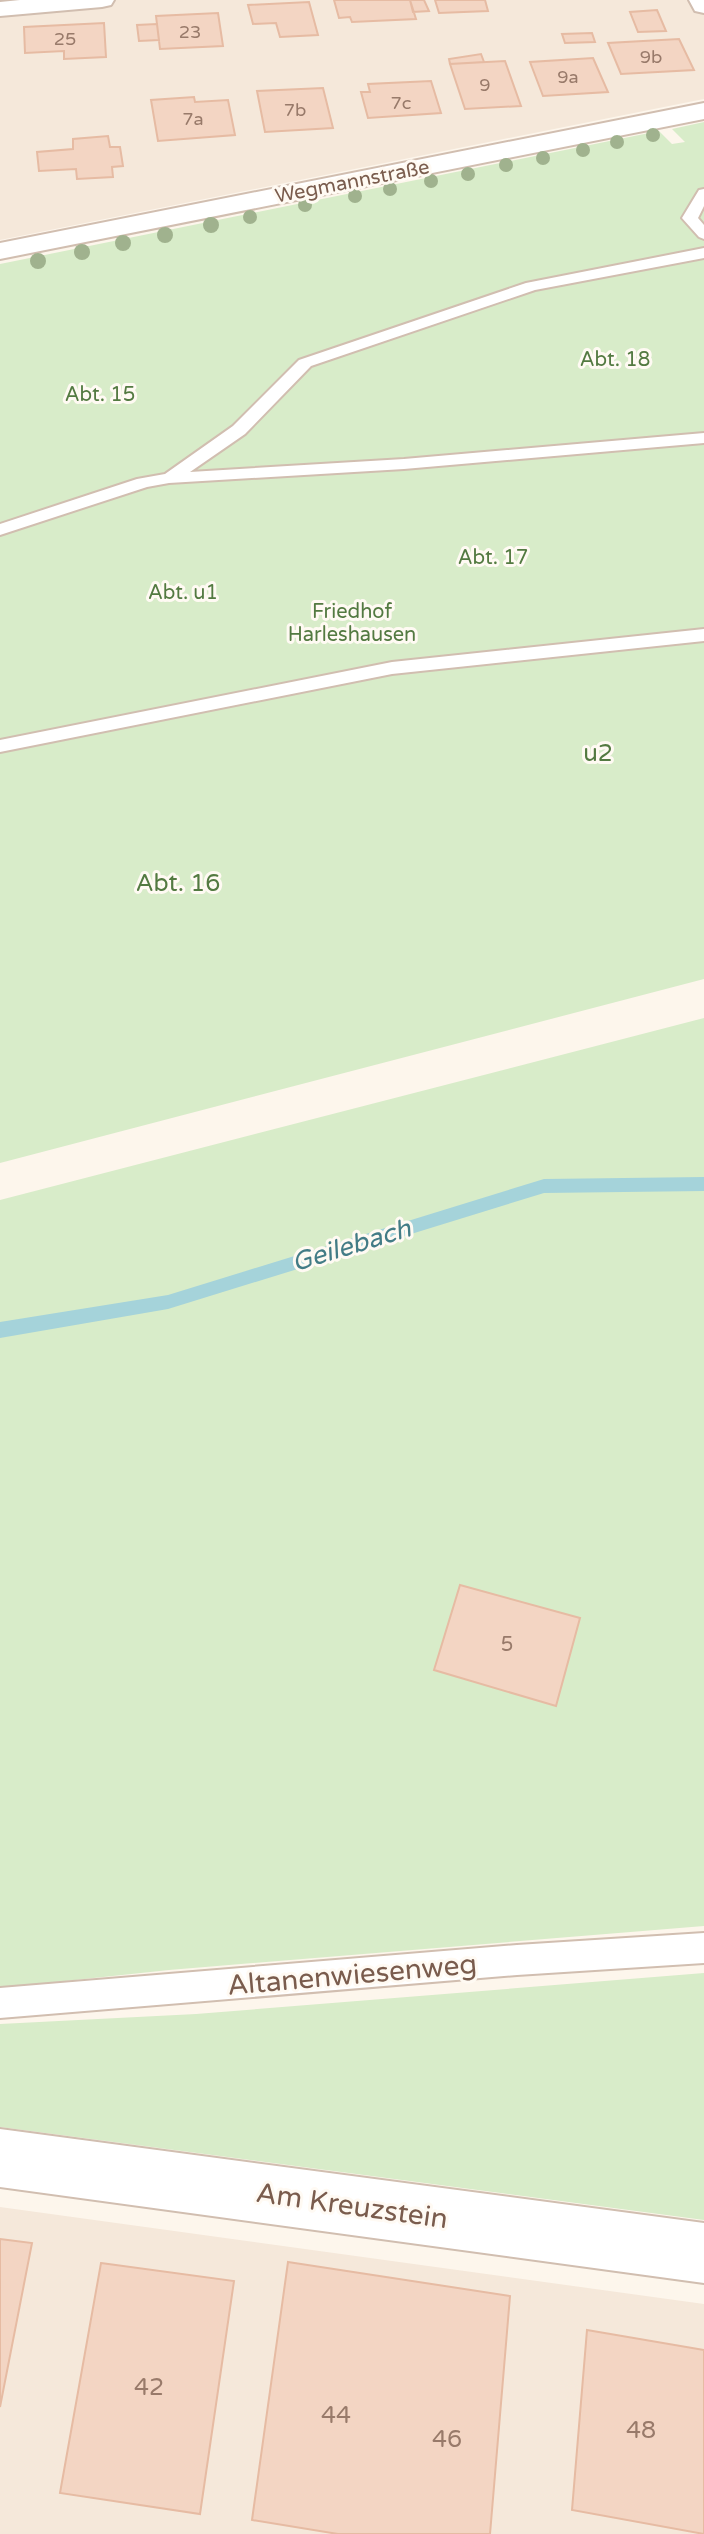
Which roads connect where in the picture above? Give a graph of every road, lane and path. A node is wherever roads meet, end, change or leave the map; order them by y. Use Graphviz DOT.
graph roads {
  1 [pos="102,0"];
  2 [pos="701,0"];
  3 [pos="704,6"];
  4 [pos="0,9"];
  5 [pos="704,111"];
  6 [pos="704,193"];
  7 [pos="704,234"];
  8 [pos="0,251"];
  9 [pos="704,253"];
  10 [pos="704,438"];
  11 [pos="169,478"];
  12 [pos="0,530"];
  13 [pos="704,635"];
  14 [pos="0,746"];
  15 [pos="704,1948"];
  16 [pos="0,2003"];
  17 [pos="0,2158"];
  18 [pos="704,2253"];
  1 -- 4 [label="street"];
  2 -- 3 [label="street"];
  5 -- 8 [label="street, Wegmannstraße"];
  6 -- 7 [label="lane"];
  9 -- 11 [label="lane"];
  10 -- 11 [label="lane"];
  11 -- 12 [label="lane"];
  13 -- 14 [label="lane"];
  15 -- 16 [label="lane, Altanenwiesenweg"];
  17 -- 18 [label="street, Am Kreuzstein"];
}
